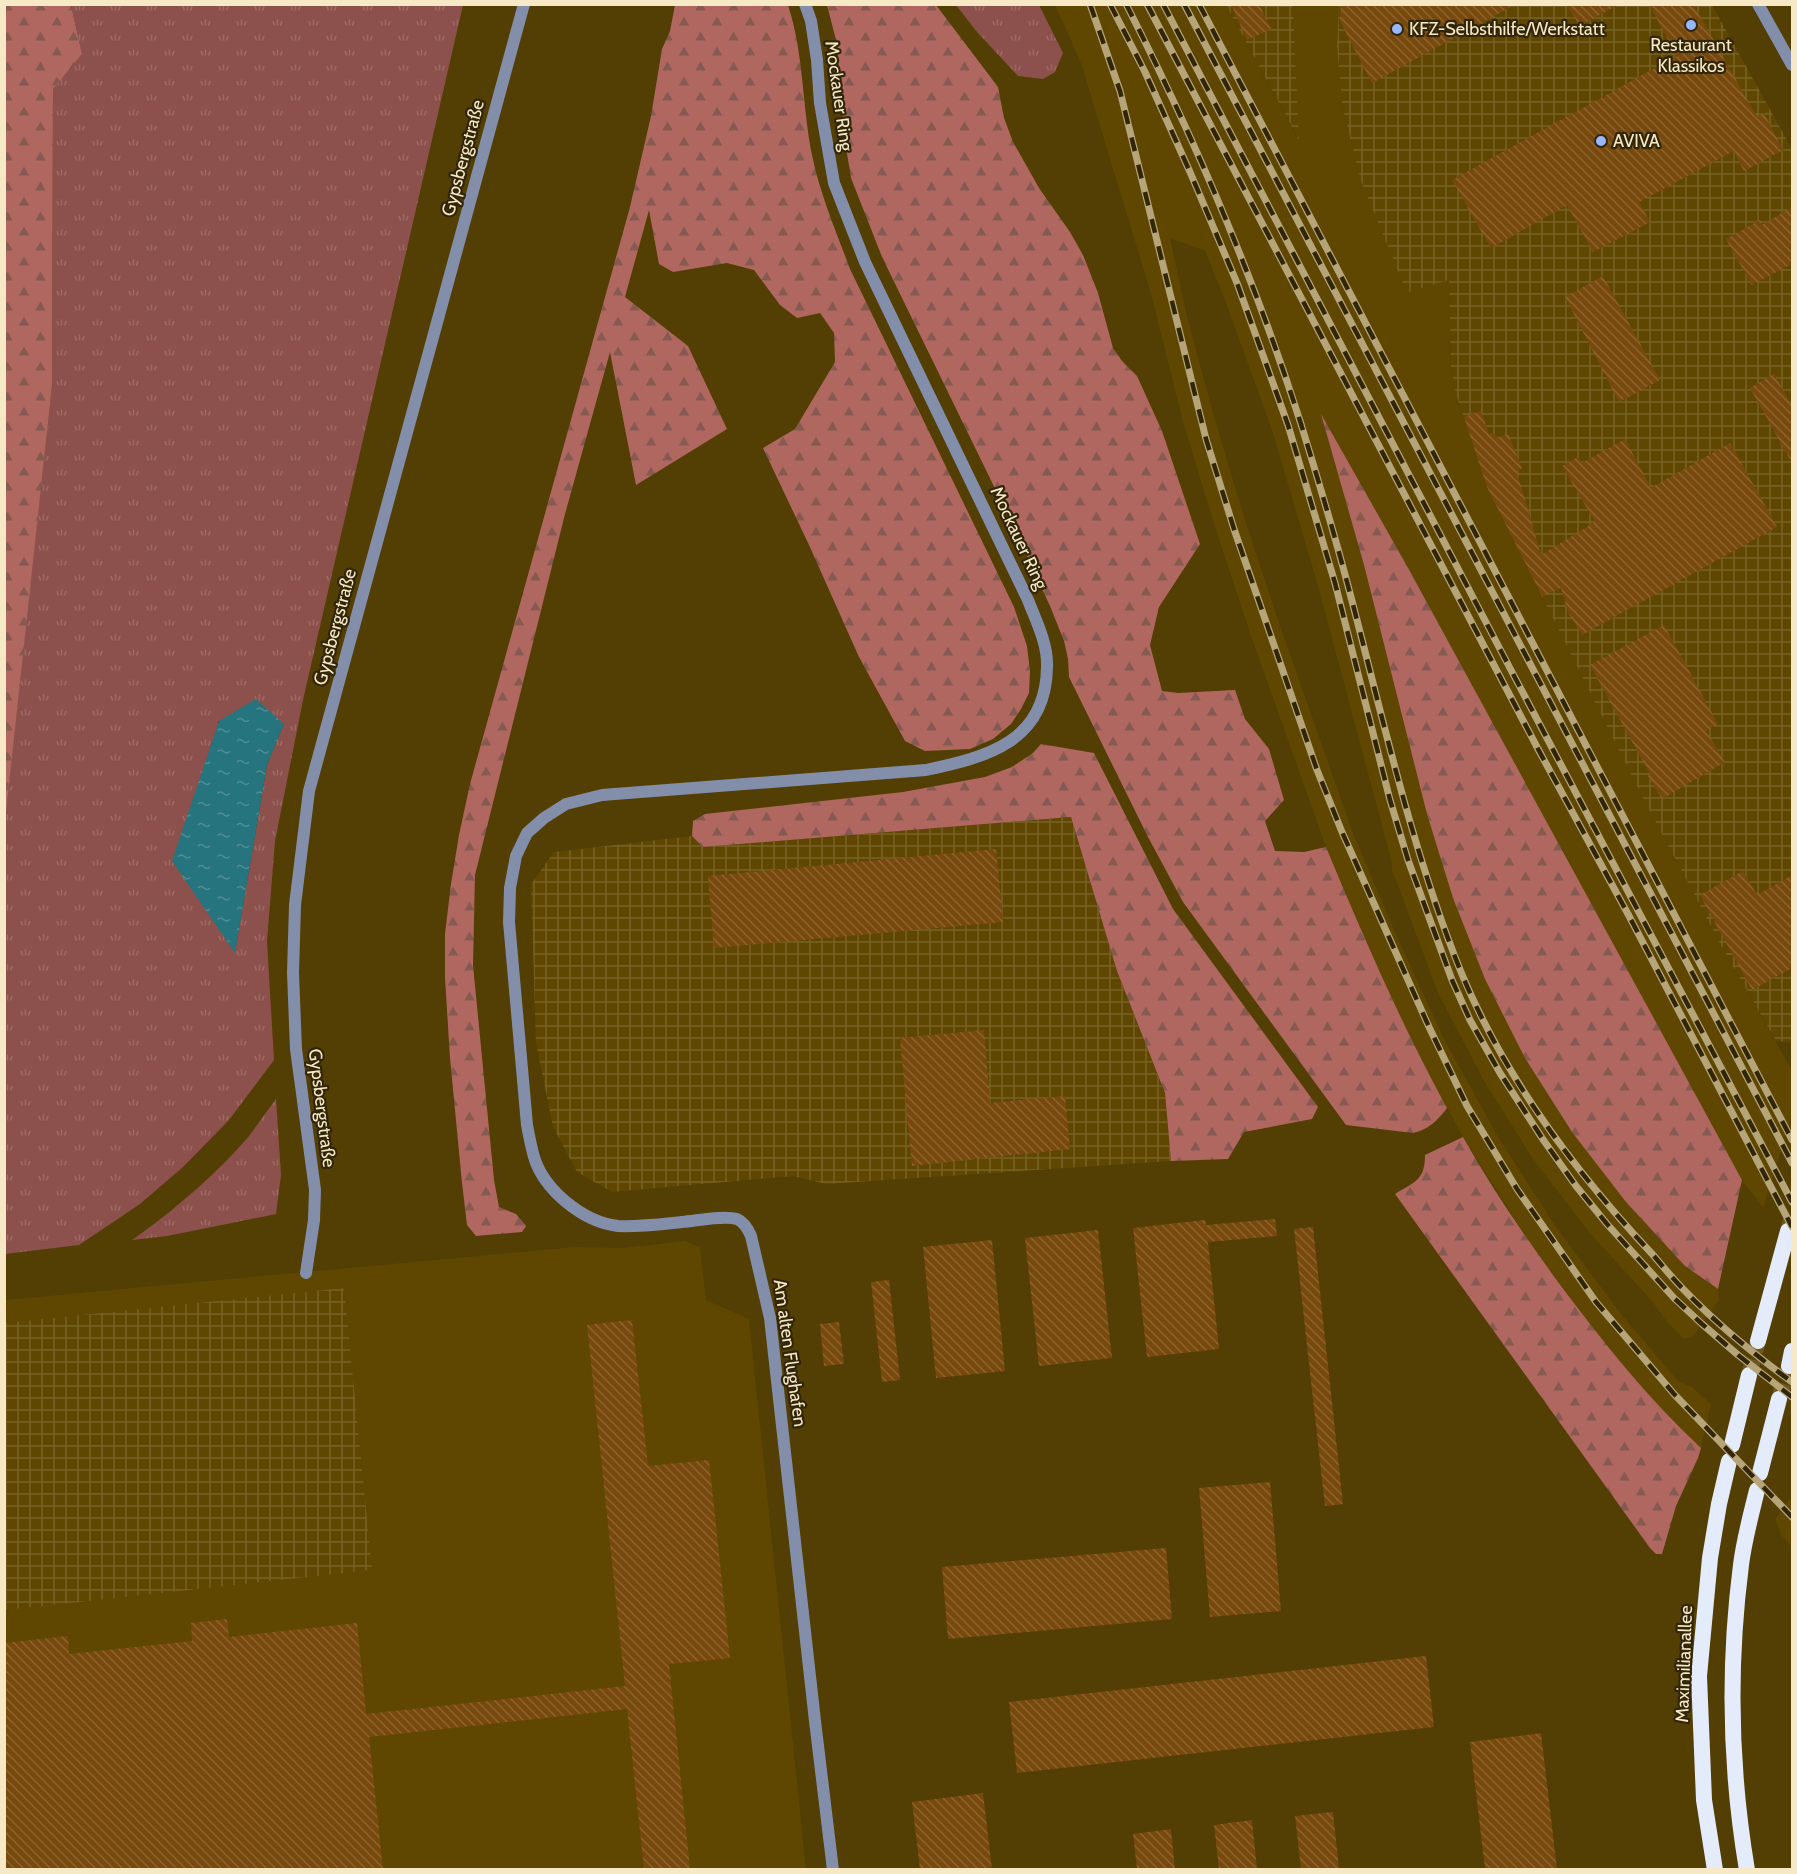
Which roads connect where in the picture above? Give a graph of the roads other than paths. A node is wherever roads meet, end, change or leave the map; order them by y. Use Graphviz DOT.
graph roads {
  1 [pos="524,4"];
  2 [pos="805,4"];
  3 [pos="1758,4"];
  4 [pos="1792,65"];
  5 [pos="651,791"];
  6 [pos="1788,1231"];
  7 [pos="306,1273"];
  8 [pos="1758,1341"];
  9 [pos="1749,1375"];
  10 [pos="1779,1399"];
  11 [pos="833,1869"];
  12 [pos="1715,1869"];
  13 [pos="1747,1869"];
  1 -- 7 [label="street, Gypsbergstraße"];
  2 -- 5 [label="street, Mockauer Ring"];
  3 -- 4 [label="street"];
  5 -- 11 [label="street, Am alten Flughafen"];
  6 -- 8 [label="highway"];
  9 -- 12 [label="highway, Maximilianallee"];
  10 -- 13 [label="highway"];
}
